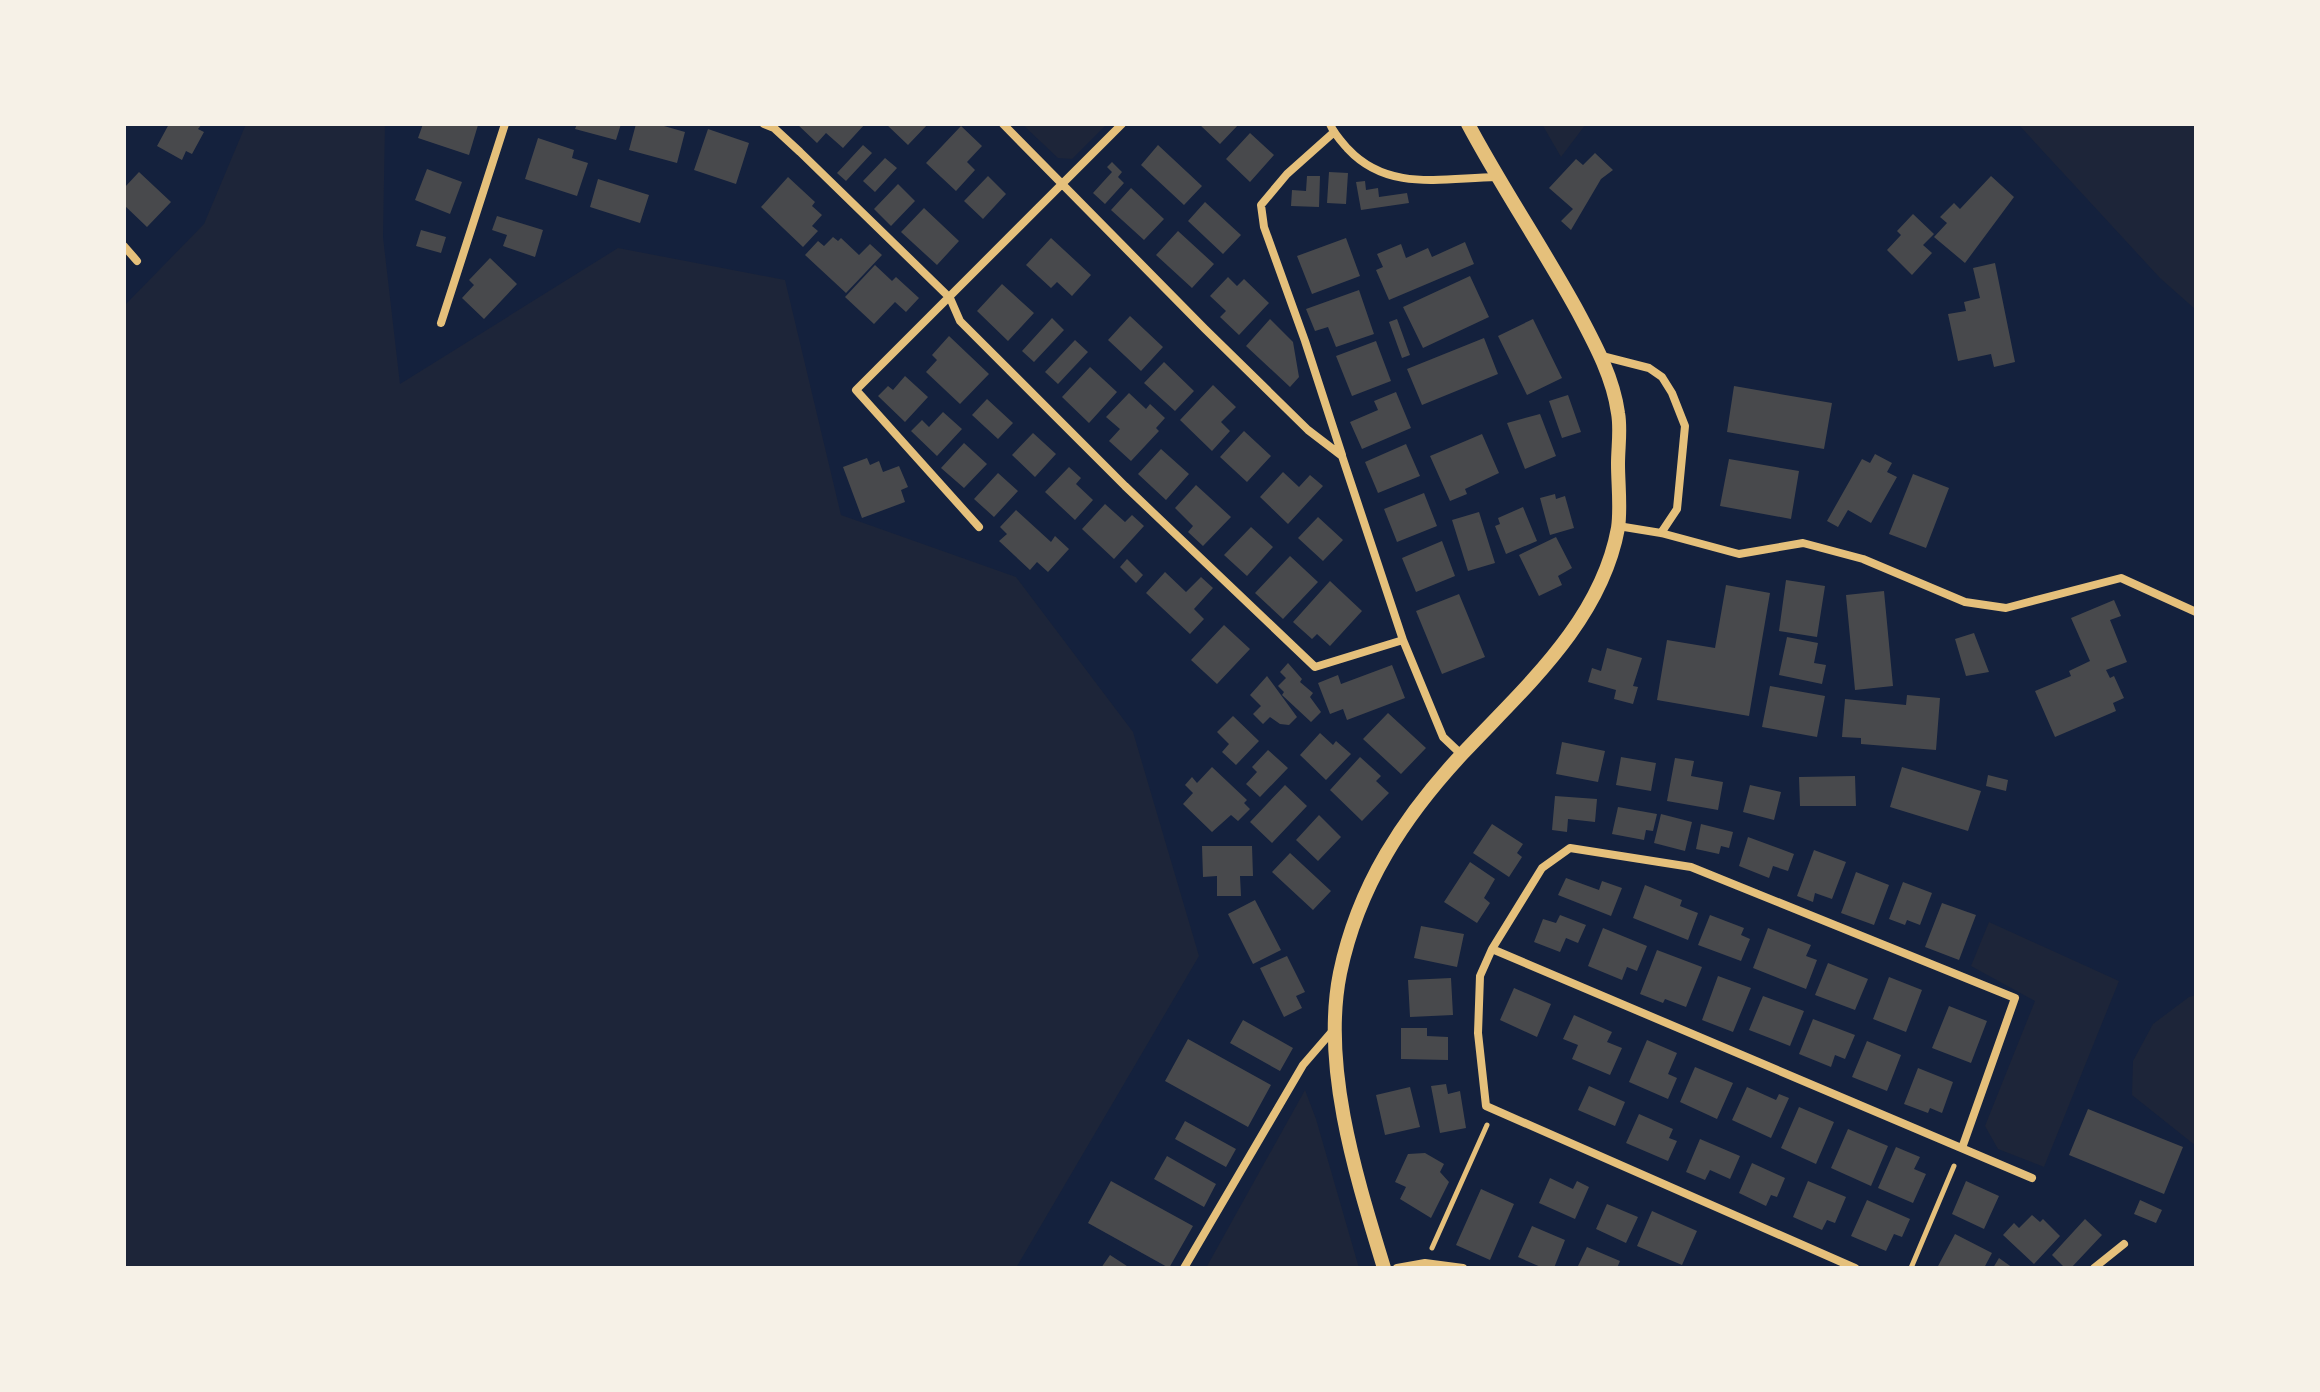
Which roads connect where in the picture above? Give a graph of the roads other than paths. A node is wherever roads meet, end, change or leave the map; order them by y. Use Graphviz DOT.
graph roads {
  1 [pos="505,124"];
  2 [pos="764,124"];
  3 [pos="1003,124"];
  4 [pos="1122,124"];
  5 [pos="1468,124"];
  6 [pos="1332,128"];
  7 [pos="1496,177"];
  8 [pos="1063,184"];
  9 [pos="124,246"];
  10 [pos="137,261"];
  11 [pos="950,298"];
  12 [pos="441,323"];
  13 [pos="1602,356"];
  14 [pos="1342,456"];
  15 [pos="1618,526"];
  16 [pos="979,527"];
  17 [pos="1661,533"];
  18 [pos="2196,612"];
  19 [pos="1403,640"];
  20 [pos="1462,755"];
  21 [pos="1492,949"];
  22 [pos="1336,1027"];
  23 [pos="1962,1148"];
  24 [pos="2032,1178"];
  25 [pos="2124,1244"];
  26 [pos="1184,1268"];
  27 [pos="1384,1268"];
  28 [pos="1397,1268"];
  29 [pos="1463,1268"];
  30 [pos="1855,1268"];
  31 [pos="2094,1268"];
  1 -- 12 [label="street"];
  2 -- 11 [label="street"];
  3 -- 8 [label="street"];
  4 -- 8 [label="street"];
  5 -- 7 [label="street"];
  6 -- 7 [label="street"];
  6 -- 14 [label="street"];
  7 -- 13 [label="street"];
  8 -- 11 [label="street"];
  8 -- 14 [label="street"];
  9 -- 10 [label="street"];
  11 -- 16 [label="street"];
  11 -- 19 [label="street"];
  13 -- 15 [label="street"];
  13 -- 17 [label="street"];
  14 -- 19 [label="street"];
  15 -- 17 [label="street"];
  15 -- 20 [label="street"];
  17 -- 18 [label="street"];
  19 -- 20 [label="street"];
  20 -- 22 [label="street"];
  21 -- 23 [label="street"];
  21 -- 23 [label="street"];
  21 -- 30 [label="street"];
  22 -- 26 [label="street"];
  22 -- 27 [label="street"];
  23 -- 24 [label="street"];
  25 -- 31 [label="street"];
  28 -- 29 [label="street"];
}
